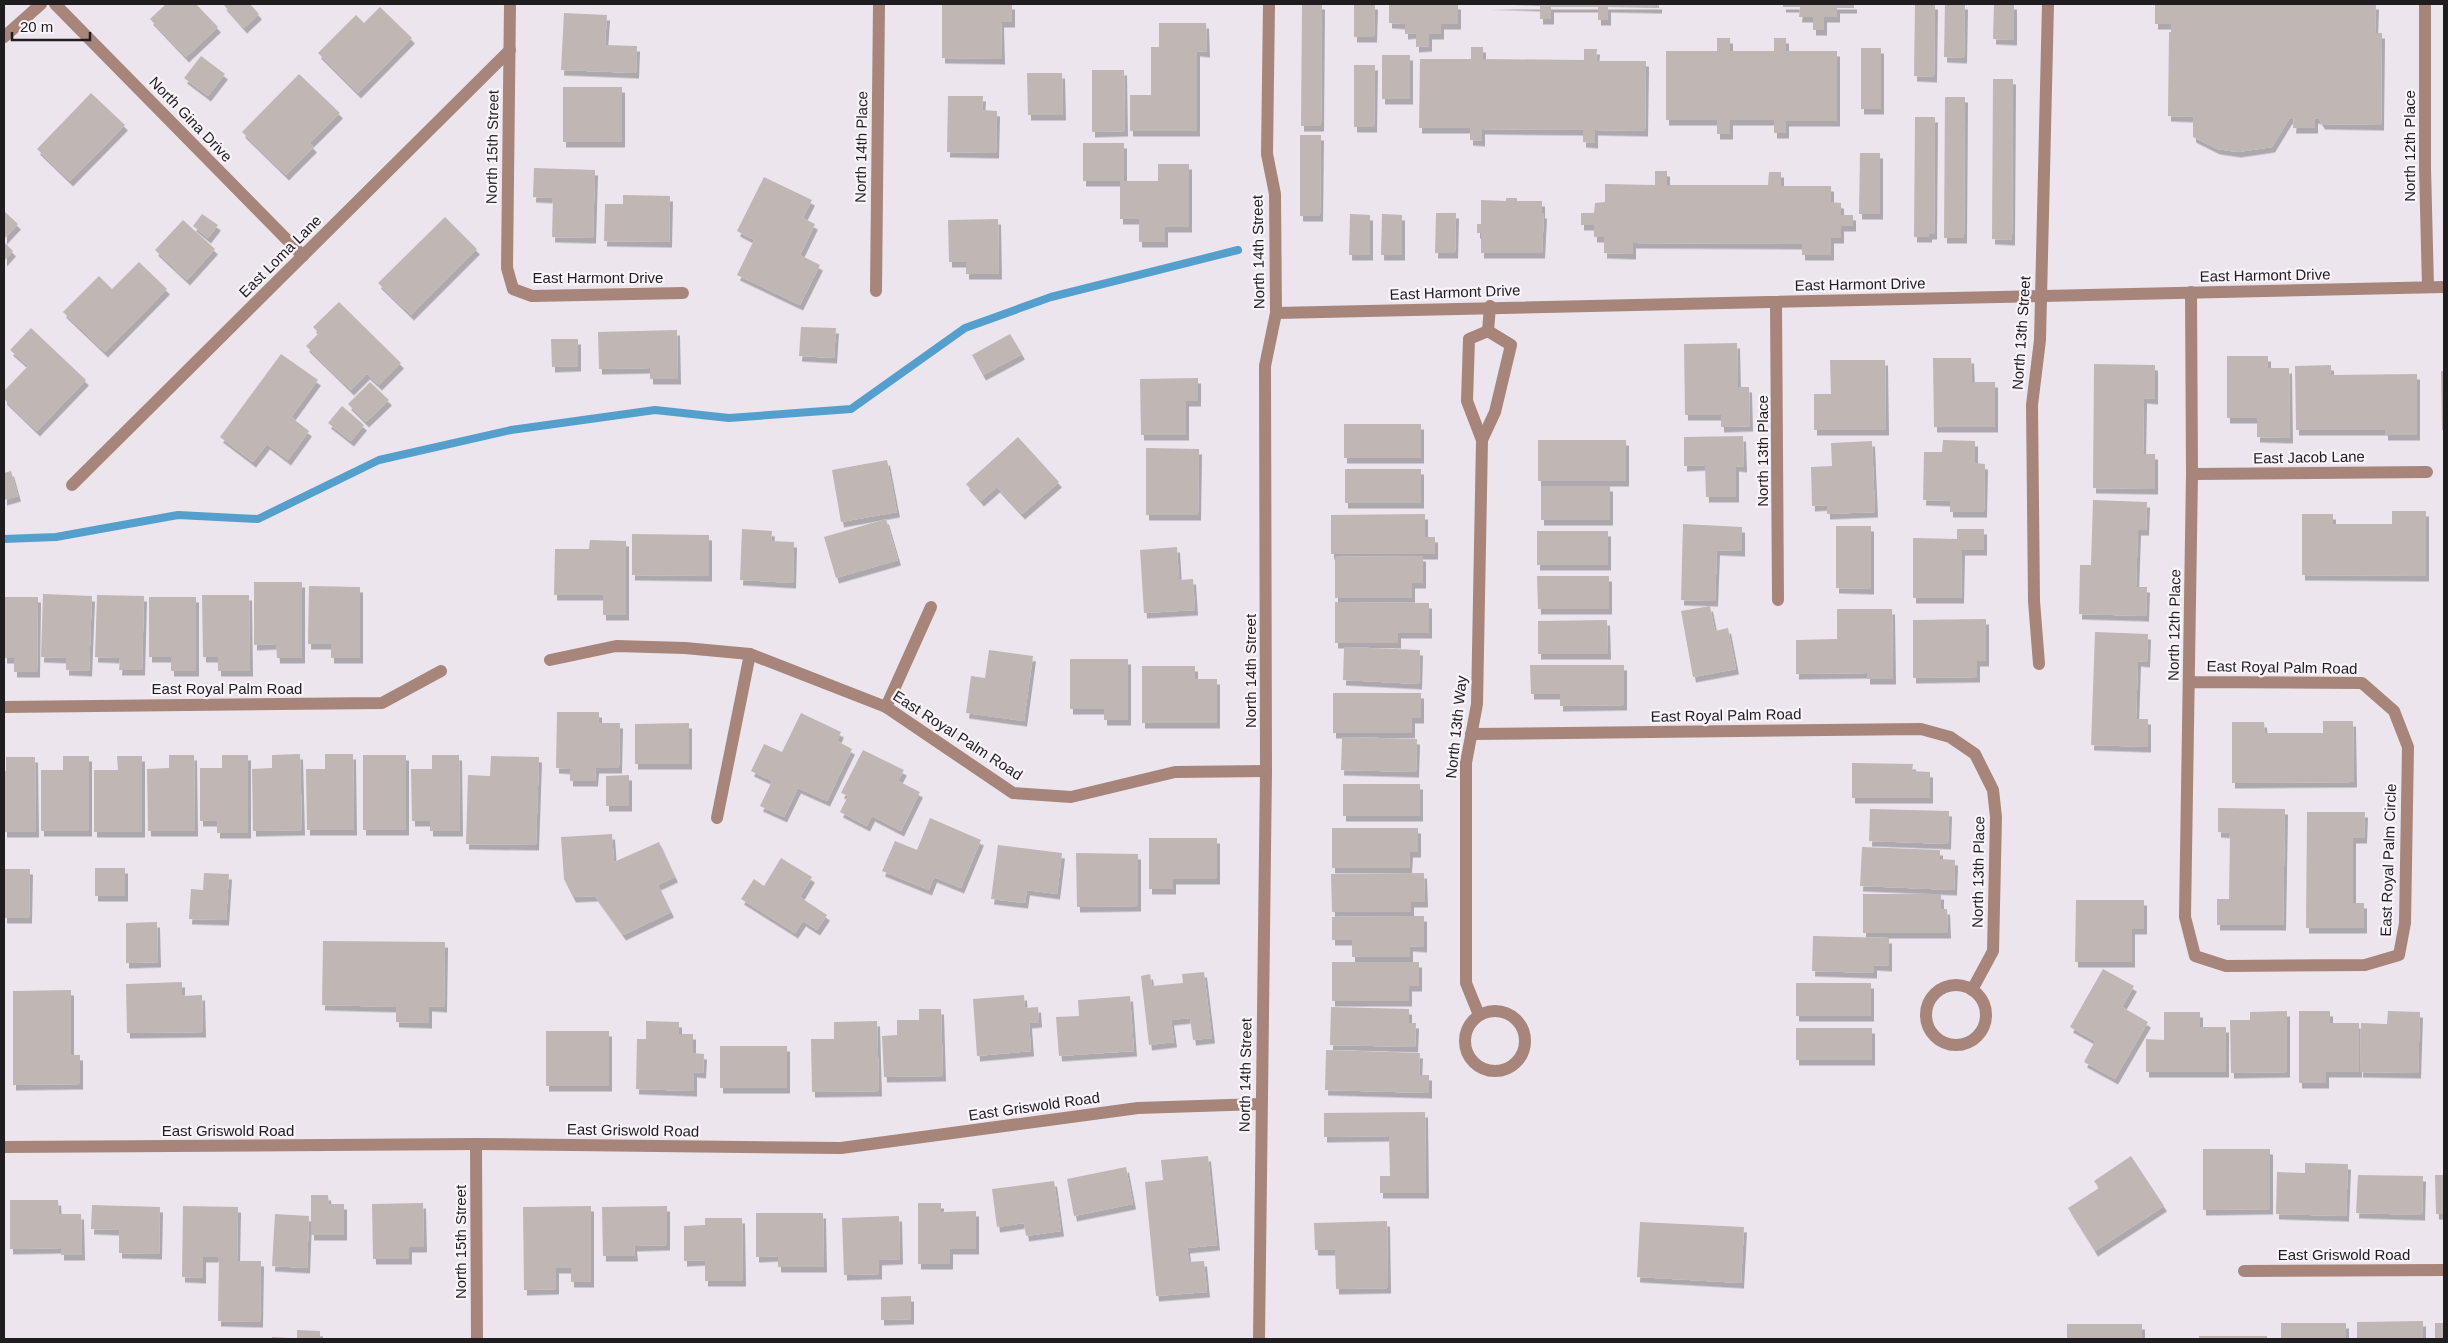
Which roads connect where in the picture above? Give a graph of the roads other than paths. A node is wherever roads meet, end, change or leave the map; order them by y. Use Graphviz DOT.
graph roads {
  1 [pos="41,4"];
  2 [pos="55,4"];
  3 [pos="510,4"];
  4 [pos="879,4"];
  5 [pos="1270,4"];
  6 [pos="2048,4"];
  7 [pos="2425,4"];
  8 [pos="4,37"];
  9 [pos="510,50"];
  10 [pos="303,256"];
  11 [pos="2428,287"];
  12 [pos="2444,287"];
  13 [pos="513,289"];
  14 [pos="876,291"];
  15 [pos="2191,292"];
  16 [pos="683,293"];
  17 [pos="2040,296"];
  18 [pos="1776,302"];
  19 [pos="1490,306"];
  20 [pos="1276,312"];
  21 [pos="1488,331"];
  22 [pos="1482,440"];
  23 [pos="2427,472"];
  24 [pos="2192,474"];
  25 [pos="72,485"];
  26 [pos="1778,600"];
  27 [pos="931,606"];
  28 [pos="750,654"];
  29 [pos="550,660"];
  30 [pos="2039,664"];
  31 [pos="441,670"];
  32 [pos="2190,682"];
  33 [pos="4,706"];
  34 [pos="886,707"];
  35 [pos="2394,711"];
  36 [pos="1471,734"];
  37 [pos="1975,754"];
  38 [pos="1266,771"];
  39 [pos="717,818"];
  40 [pos="2194,956"];
  41 [pos="1972,990"];
  42 [pos="1479,1015"];
  43 [pos="1260,1104"];
  44 [pos="476,1144"];
  45 [pos="4,1147"];
  46 [pos="2444,1270"];
  47 [pos="2244,1271"];
  48 [pos="477,1339"];
  49 [pos="1259,1339"];
  1 -- 8 [label="street"];
  2 -- 10 [label="street, North Gina Drive"];
  3 -- 9 [label="street, North 15th Street"];
  4 -- 14 [label="street, North 14th Place"];
  5 -- 20 [label="street, North 14th Street"];
  6 -- 17 [label="street, North 13th Street"];
  7 -- 11 [label="street, North 12th Place"];
  9 -- 10 [label="street, East Loma Lane"];
  9 -- 13 [label="street, North 15th Street"];
  10 -- 25 [label="street, East Loma Lane"];
  11 -- 12 [label="street, East Harmont Drive"];
  11 -- 15 [label="street, East Harmont Drive"];
  13 -- 16 [label="street, East Harmont Drive"];
  15 -- 17 [label="street, East Harmont Drive"];
  15 -- 24 [label="street, North 12th Place"];
  17 -- 18 [label="street, East Harmont Drive"];
  17 -- 30 [label="street, North 13th Street"];
  18 -- 19 [label="street, East Harmont Drive"];
  18 -- 26 [label="street, North 13th Place"];
  19 -- 20 [label="street, East Harmont Drive"];
  19 -- 21 [label="street"];
  20 -- 38 [label="street, North 14th Street"];
  21 -- 22 [label="street, North 13th Way"];
  21 -- 22 [label="street, North 13th Way"];
  22 -- 36 [label="street, North 13th Way"];
  23 -- 24 [label="street, East Jacob Lane"];
  24 -- 32 [label="street, North 12th Place"];
  27 -- 34 [label="street"];
  28 -- 29 [label="street, East Royal Palm Road"];
  28 -- 34 [label="street, East Royal Palm Road"];
  28 -- 39 [label="street"];
  31 -- 33 [label="street, East Royal Palm Road"];
  32 -- 35 [label="street, East Royal Palm Road"];
  32 -- 40 [label="street, North 12th Place"];
  34 -- 38 [label="street, East Royal Palm Road"];
  35 -- 40 [label="street, East Royal Palm Circle"];
  36 -- 37 [label="street, East Royal Palm Road"];
  36 -- 42 [label="street, North 13th Way"];
  37 -- 41 [label="street, North 13th Place"];
  38 -- 43 [label="street, North 14th Street"];
  41 -- 41 [label="street"];
  42 -- 42 [label="street"];
  43 -- 44 [label="street, East Griswold Road"];
  43 -- 49 [label="street, North 14th Street"];
  44 -- 45 [label="street, East Griswold Road"];
  44 -- 48 [label="street, North 15th Street"];
  46 -- 47 [label="street, East Griswold Road"];
}
